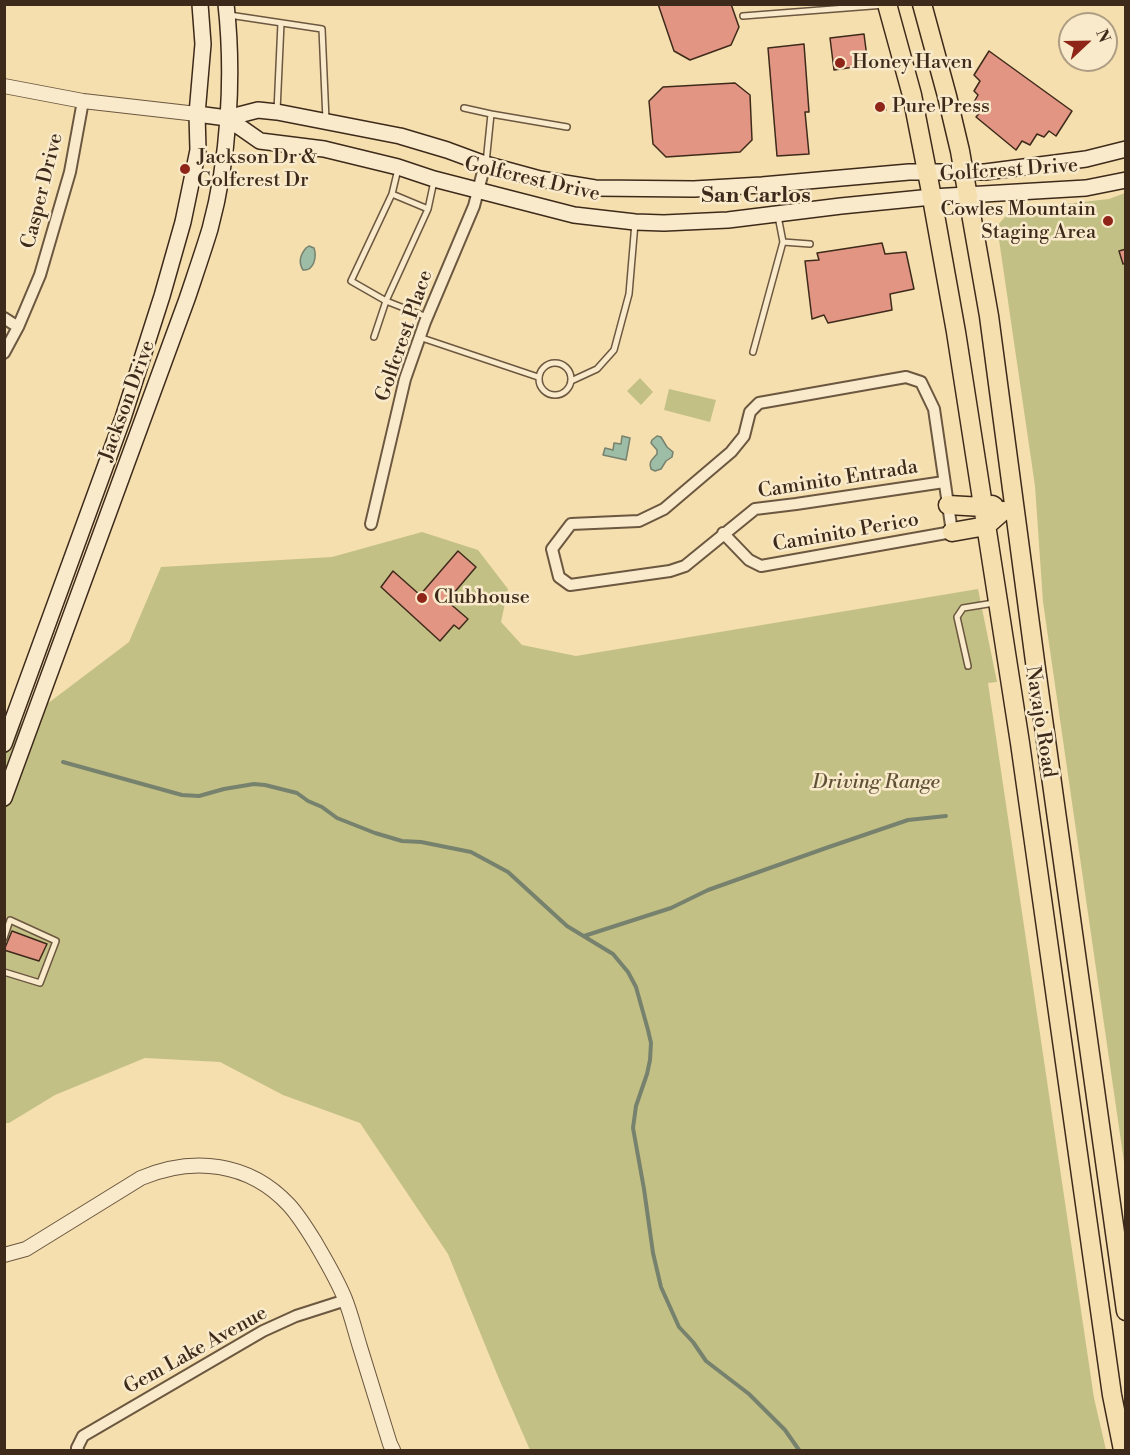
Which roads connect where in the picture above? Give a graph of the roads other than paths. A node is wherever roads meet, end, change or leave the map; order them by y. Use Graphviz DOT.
graph roads {
  1 [pos="200,4"];
  2 [pos="922,4"];
  3 [pos="887,5"];
  4 [pos="842,6"];
  5 [pos="227,10"];
  6 [pos="743,16"];
  7 [pos="281,23"];
  8 [pos="4,86"];
  9 [pos="83,102"];
  10 [pos="464,108"];
  11 [pos="277,112"];
  12 [pos="197,114"];
  13 [pos="491,114"];
  14 [pos="227,118"];
  15 [pos="326,122"];
  16 [pos="567,127"];
  17 [pos="1125,149"];
  18 [pos="485,164"];
  19 [pos="398,167"];
  20 [pos="964,172"];
  21 [pos="928,173"];
  22 [pos="435,179"];
  23 [pos="1125,180"];
  24 [pos="478,190"];
  25 [pos="393,194"];
  26 [pos="968,195"];
  27 [pos="932,197"];
  28 [pos="428,209"];
  29 [pos="778,214"];
  30 [pos="635,222"];
  31 [pos="783,242"];
  32 [pos="810,244"];
  33 [pos="386,301"];
  34 [pos="427,317"];
  35 [pos="4,318"];
  36 [pos="18,327"];
  37 [pos="374,337"];
  38 [pos="419,338"];
  39 [pos="753,352"];
  40 [pos="4,353"];
  41 [pos="538,377"];
  42 [pos="571,381"];
  43 [pos="1009,471"];
  44 [pos="944,482"];
  45 [pos="948,505"];
  46 [pos="983,507"];
  47 [pos="1003,511"];
  48 [pos="371,524"];
  49 [pos="987,526"];
  50 [pos="952,532"];
  51 [pos="723,534"];
  52 [pos="998,602"];
  53 [pos="968,666"];
  54 [pos="1036,669"];
  55 [pos="4,744"];
  56 [pos="4,798"];
  57 [pos="4,938"];
  58 [pos="4,972"];
  59 [pos="4,1255"];
  60 [pos="346,1300"];
  61 [pos="1125,1311"];
  62 [pos="78,1450"];
  63 [pos="393,1450"];
  64 [pos="1123,1450"];
  1 -- 12 [label="main road, Jackson Drive"];
  2 -- 20 [label="main road, Navajo Road"];
  3 -- 4 [label="lane"];
  3 -- 21 [label="main road, Navajo Road"];
  4 -- 6 [label="lane"];
  5 -- 7 [label="lane"];
  5 -- 14 [label="main road, Jackson Drive"];
  7 -- 11 [label="lane"];
  7 -- 15 [label="lane"];
  8 -- 9 [label="street, Golfcrest Drive"];
  9 -- 12 [label="street, Golfcrest Drive"];
  9 -- 36 [label="street, Casper Drive"];
  10 -- 13 [label="lane"];
  11 -- 14 [label="main road, Golfcrest Drive"];
  11 -- 15 [label="main road, Golfcrest Drive"];
  12 -- 14 [label="main road, Golfcrest Drive"];
  12 -- 55 [label="main road, Jackson Drive"];
  13 -- 16 [label="lane"];
  13 -- 18 [label="lane"];
  14 -- 19 [label="main road, Golfcrest Drive"];
  14 -- 56 [label="main road, Jackson Drive"];
  15 -- 18 [label="main road, Golfcrest Drive"];
  17 -- 20 [label="main road, Golfcrest Drive"];
  18 -- 21 [label="main road, Golfcrest Drive"];
  18 -- 24 [label="street, Golfcrest Place"];
  19 -- 22 [label="main road, Golfcrest Drive"];
  19 -- 25 [label="lane"];
  20 -- 21 [label="main road, Golfcrest Drive"];
  20 -- 26 [label="main road, Navajo Road"];
  21 -- 27 [label="main road, Navajo Road"];
  22 -- 24 [label="main road, Golfcrest Drive"];
  22 -- 28 [label="lane"];
  23 -- 26 [label="main road, Golfcrest Drive"];
  24 -- 30 [label="main road, Golfcrest Drive"];
  24 -- 34 [label="street, Golfcrest Place"];
  25 -- 28 [label="lane"];
  25 -- 33 [label="lane"];
  26 -- 27 [label="main road, Golfcrest Drive"];
  26 -- 43 [label="main road, Navajo Road"];
  27 -- 29 [label="main road, Golfcrest Drive"];
  27 -- 46 [label="main road, Navajo Road"];
  28 -- 33 [label="lane"];
  29 -- 30 [label="main road, Golfcrest Drive"];
  29 -- 31 [label="lane"];
  30 -- 42 [label="lane"];
  31 -- 32 [label="lane"];
  31 -- 39 [label="lane"];
  33 -- 34 [label="lane"];
  33 -- 37 [label="lane"];
  34 -- 38 [label="street, Golfcrest Place"];
  35 -- 36 [label="street"];
  36 -- 40 [label="street, Casper Drive"];
  38 -- 41 [label="lane"];
  38 -- 48 [label="street, Golfcrest Place"];
  41 -- 42 [label="lane"];
  41 -- 42 [label="lane"];
  43 -- 47 [label="main road"];
  43 -- 54 [label="main road, Navajo Road"];
  44 -- 45 [label="street"];
  44 -- 51 [label="street, Caminito Entrada"];
  44 -- 51 [label="street, Caminito Entrada"];
  45 -- 46 [label="main road"];
  45 -- 50 [label="street"];
  46 -- 47 [label="main road"];
  46 -- 49 [label="main road, Navajo Road"];
  47 -- 49 [label="main road"];
  47 -- 54 [label="main road"];
  49 -- 50 [label="main road"];
  49 -- 52 [label="main road, Navajo Road"];
  50 -- 51 [label="street, Caminito Perico"];
  52 -- 53 [label="lane"];
  52 -- 64 [label="main road, Navajo Road"];
  54 -- 61 [label="main road, Navajo Road"];
  57 -- 58 [label="lane"];
  59 -- 60 [label="street"];
  60 -- 62 [label="street, Gem Lake Avenue"];
  60 -- 63 [label="street"];
}
